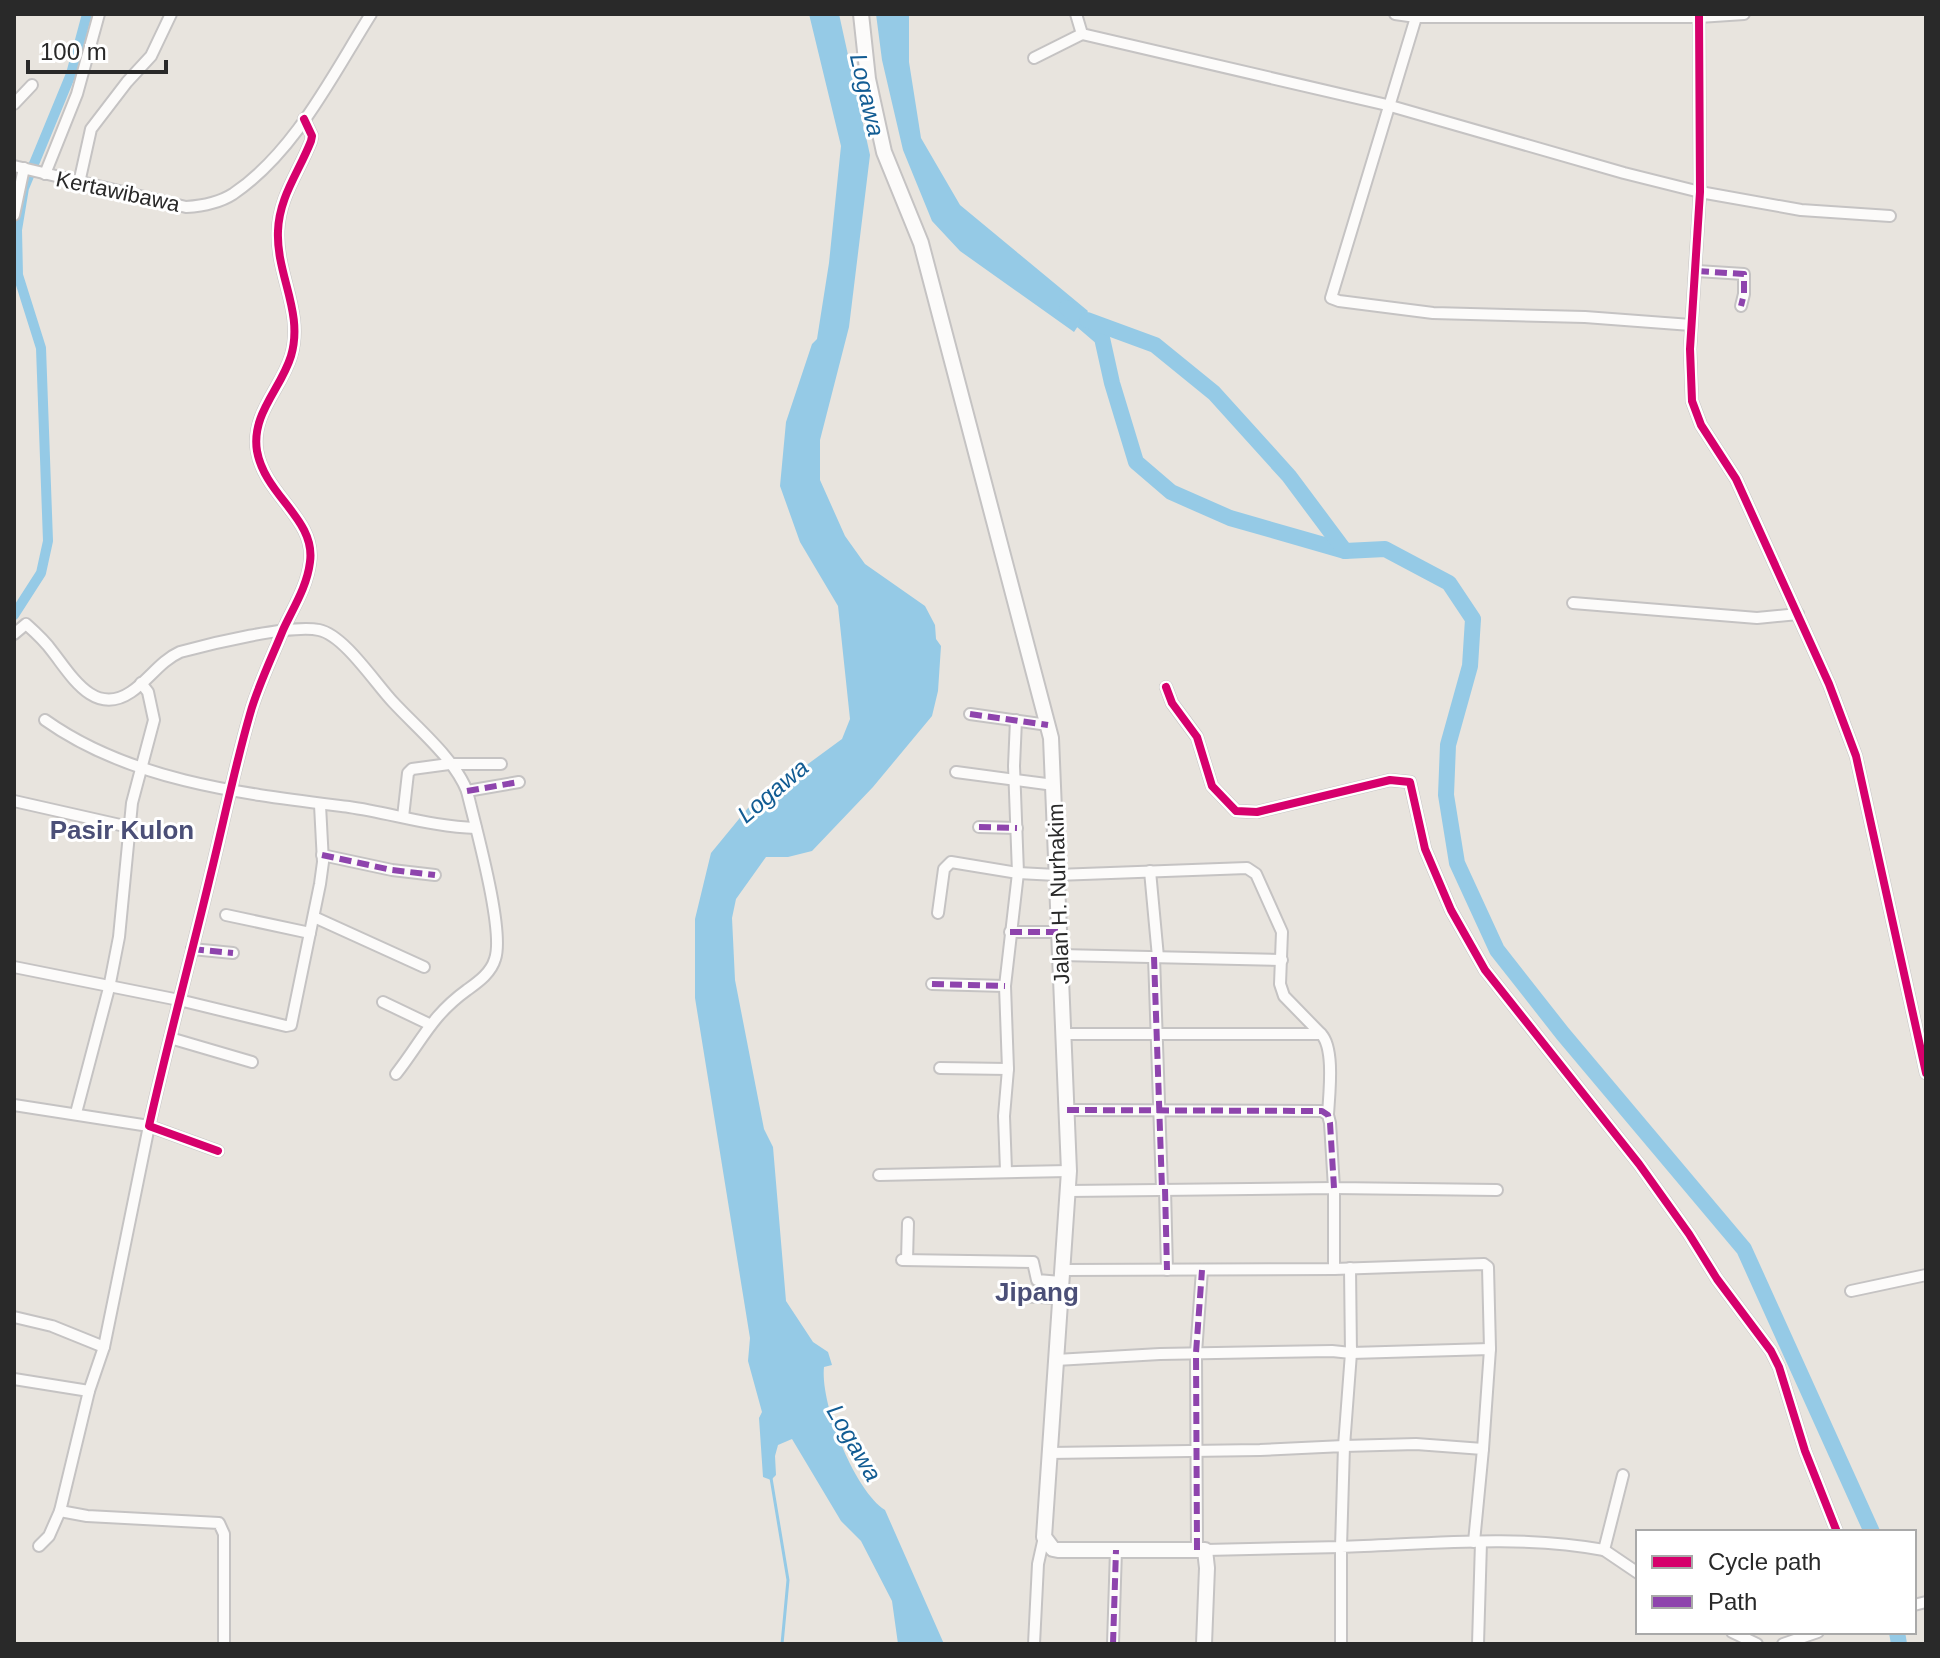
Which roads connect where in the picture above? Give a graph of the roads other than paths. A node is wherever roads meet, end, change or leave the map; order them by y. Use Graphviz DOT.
graph roads {
  1 [pos="99,14"];
  2 [pos="171,14"];
  3 [pos="371,14"];
  4 [pos="861,14"];
  5 [pos="1076,14"];
  6 [pos="1395,14"];
  7 [pos="1744,14"];
  8 [pos="1416,16"];
  9 [pos="1699,16"];
  10 [pos="1082,34"];
  11 [pos="1034,58"];
  12 [pos="32,85"];
  13 [pos="14,104"];
  14 [pos="1387,105"];
  15 [pos="304,119"];
  16 [pos="22,168"];
  17 [pos="42,174"];
  18 [pos="77,182"];
  19 [pos="1700,192"];
  20 [pos="14,215"];
  21 [pos="1890,216"];
  22 [pos="1697,271"];
  23 [pos="1741,306"];
  24 [pos="1691,325"];
  25 [pos="1573,603"];
  26 [pos="1798,614"];
  27 [pos="14,634"];
  28 [pos="281,636"];
  29 [pos="144,687"];
  30 [pos="1166,687"];
  31 [pos="970,714"];
  32 [pos="45,720"];
  33 [pos="1016,720"];
  34 [pos="1048,725"];
  35 [pos="501,764"];
  36 [pos="445,765"];
  37 [pos="141,766"];
  38 [pos="956,772"];
  39 [pos="1015,781"];
  40 [pos="519,782"];
  41 [pos="1054,785"];
  42 [pos="467,791"];
  43 [pos="230,792"];
  44 [pos="14,801"];
  45 [pos="320,805"];
  46 [pos="403,817"];
  47 [pos="129,827"];
  48 [pos="979,827"];
  49 [pos="472,828"];
  50 [pos="1017,828"];
  51 [pos="322,855"];
  52 [pos="1150,871"];
  53 [pos="1018,873"];
  54 [pos="435,875"];
  55 [pos="1056,875"];
  56 [pos="938,913"];
  57 [pos="226,915"];
  58 [pos="314,917"];
  59 [pos="1010,932"];
  60 [pos="1059,932"];
  61 [pos="310,933"];
  62 [pos="192,949"];
  63 [pos="233,953"];
  64 [pos="1060,955"];
  65 [pos="1156,957"];
  66 [pos="1282,960"];
  67 [pos="14,967"];
  68 [pos="424,967"];
  69 [pos="932,984"];
  70 [pos="1005,986"];
  71 [pos="109,988"];
  72 [pos="179,1000"];
  73 [pos="383,1002"];
  74 [pos="425,1022"];
  75 [pos="1063,1034"];
  76 [pos="1321,1034"];
  77 [pos="1157,1035"];
  78 [pos="170,1038"];
  79 [pos="252,1062"];
  80 [pos="940,1068"];
  81 [pos="1008,1069"];
  82 [pos="1926,1073"];
  83 [pos="396,1074"];
  84 [pos="14,1105"];
  85 [pos="1067,1110"];
  86 [pos="1159,1110"];
  87 [pos="76,1113"];
  88 [pos="1328,1115"];
  89 [pos="149,1126"];
  90 [pos="218,1151"];
  91 [pos="1006,1171"];
  92 [pos="1069,1171"];
  93 [pos="879,1175"];
  94 [pos="1334,1188"];
  95 [pos="1163,1189"];
  96 [pos="1497,1190"];
  97 [pos="1068,1191"];
  98 [pos="908,1223"];
  99 [pos="1350,1268"];
  100 [pos="1334,1269"];
  101 [pos="1167,1270"];
  102 [pos="1202,1270"];
  103 [pos="1926,1275"];
  104 [pos="1061,1276"];
  105 [pos="1851,1291"];
  106 [pos="1019,1296"];
  107 [pos="1059,1298"];
  108 [pos="14,1317"];
  109 [pos="104,1347"];
  110 [pos="1490,1349"];
  111 [pos="1196,1353"];
  112 [pos="1351,1353"];
  113 [pos="1056,1360"];
  114 [pos="14,1379"];
  115 [pos="89,1391"];
  116 [pos="1344,1446"];
  117 [pos="1483,1449"];
  118 [pos="1195,1451"];
  119 [pos="1049,1453"];
  120 [pos="1623,1475"];
  121 [pos="60,1511"];
  122 [pos="1836,1530"];
  123 [pos="1044,1537"];
  124 [pos="1478,1542"];
  125 [pos="39,1546"];
  126 [pos="1341,1547"];
  127 [pos="1116,1550"];
  128 [pos="1201,1550"];
  129 [pos="1604,1550"];
  130 [pos="1636,1572"];
  131 [pos="1736,1634"];
  132 [pos="1812,1634"];
  133 [pos="224,1644"];
  134 [pos="1034,1644"];
  135 [pos="1113,1644"];
  136 [pos="1204,1644"];
  137 [pos="1341,1644"];
  138 [pos="1478,1644"];
  139 [pos="1757,1644"];
  140 [pos="1783,1644"];
  1 -- 17 [label="street"];
  2 -- 18 [label="street"];
  3 -- 15 [label="street, Kertawibawa"];
  4 -- 34 [label="main road, Jalan H. Nurhakim"];
  5 -- 10 [label="street"];
  6 -- 8 [label="street"];
  7 -- 9 [label="street"];
  8 -- 9 [label="street"];
  8 -- 14 [label="street"];
  9 -- 19 [label="street"];
  10 -- 11 [label="street"];
  10 -- 14 [label="street"];
  12 -- 13 [label="street"];
  14 -- 19 [label="street"];
  14 -- 24 [label="street"];
  15 -- 18 [label="street, Kertawibawa"];
  15 -- 28 [label="street"];
  16 -- 17 [label="street, Kertawibawa"];
  16 -- 20 [label="street"];
  17 -- 18 [label="street, Kertawibawa"];
  19 -- 21 [label="street"];
  19 -- 22 [label="street"];
  22 -- 23 [label="street"];
  22 -- 24 [label="street"];
  24 -- 26 [label="street"];
  25 -- 26 [label="street"];
  26 -- 82 [label="street"];
  27 -- 29 [label="street"];
  28 -- 29 [label="street"];
  28 -- 36 [label="street"];
  28 -- 43 [label="street"];
  29 -- 37 [label="street"];
  30 -- 122 [label="street"];
  31 -- 33 [label="street"];
  32 -- 37 [label="street"];
  33 -- 34 [label="street"];
  33 -- 39 [label="street"];
  34 -- 41 [label="main road, Jalan H. Nurhakim"];
  35 -- 36 [label="street"];
  36 -- 42 [label="street"];
  36 -- 46 [label="street"];
  37 -- 43 [label="street"];
  37 -- 47 [label="street"];
  38 -- 39 [label="street"];
  39 -- 41 [label="street"];
  39 -- 50 [label="street"];
  40 -- 42 [label="street"];
  41 -- 55 [label="main road, Jalan H. Nurhakim"];
  42 -- 49 [label="street"];
  43 -- 45 [label="street"];
  43 -- 62 [label="street"];
  44 -- 47 [label="street"];
  45 -- 46 [label="street"];
  45 -- 51 [label="street"];
  46 -- 49 [label="street"];
  47 -- 71 [label="street"];
  48 -- 50 [label="street"];
  49 -- 74 [label="street"];
  50 -- 53 [label="street"];
  51 -- 54 [label="street"];
  51 -- 58 [label="street"];
  52 -- 55 [label="street"];
  52 -- 65 [label="street"];
  52 -- 66 [label="street"];
  53 -- 55 [label="street"];
  53 -- 56 [label="street"];
  53 -- 59 [label="street"];
  55 -- 60 [label="main road, Jalan H. Nurhakim"];
  57 -- 61 [label="street"];
  58 -- 61 [label="street"];
  58 -- 68 [label="street"];
  59 -- 60 [label="street"];
  59 -- 70 [label="street"];
  60 -- 64 [label="main road, Jalan H. Nurhakim"];
  61 -- 72 [label="street"];
  62 -- 63 [label="street"];
  62 -- 72 [label="street"];
  64 -- 65 [label="street"];
  64 -- 75 [label="main road, Jalan H. Nurhakim"];
  65 -- 66 [label="street"];
  65 -- 77 [label="street"];
  66 -- 76 [label="street"];
  67 -- 71 [label="street"];
  69 -- 70 [label="street"];
  70 -- 81 [label="street"];
  71 -- 72 [label="street"];
  71 -- 87 [label="street"];
  72 -- 78 [label="street"];
  73 -- 74 [label="street"];
  74 -- 83 [label="street"];
  75 -- 77 [label="street"];
  75 -- 85 [label="main road, Jalan H. Nurhakim"];
  76 -- 77 [label="street"];
  76 -- 88 [label="street"];
  77 -- 86 [label="street"];
  78 -- 79 [label="street"];
  78 -- 89 [label="street"];
  80 -- 81 [label="street"];
  81 -- 91 [label="street"];
  84 -- 87 [label="street"];
  85 -- 86 [label="street"];
  85 -- 92 [label="main road, Jalan H. Nurhakim"];
  86 -- 88 [label="street"];
  86 -- 95 [label="street"];
  87 -- 89 [label="street"];
  88 -- 94 [label="street"];
  89 -- 90 [label="street"];
  89 -- 109 [label="street"];
  91 -- 92 [label="street"];
  91 -- 93 [label="street"];
  92 -- 97 [label="main road, Jalan H. Nurhakim"];
  94 -- 95 [label="street"];
  94 -- 96 [label="street"];
  94 -- 100 [label="street"];
  95 -- 97 [label="street"];
  95 -- 101 [label="street"];
  97 -- 104 [label="main road, Jalan H. Nurhakim"];
  98 -- 104 [label="street"];
  99 -- 100 [label="street"];
  99 -- 110 [label="street"];
  99 -- 112 [label="street"];
  100 -- 102 [label="street"];
  101 -- 102 [label="street"];
  101 -- 104 [label="street"];
  102 -- 111 [label="street"];
  103 -- 105 [label="street"];
  104 -- 107 [label="main road, Jalan H. Nurhakim"];
  106 -- 107 [label="street"];
  107 -- 113 [label="main road, Jalan H. Nurhakim"];
  108 -- 109 [label="street"];
  109 -- 115 [label="street"];
  110 -- 112 [label="street"];
  110 -- 117 [label="street"];
  111 -- 112 [label="street"];
  111 -- 113 [label="street"];
  111 -- 118 [label="street"];
  112 -- 116 [label="street"];
  113 -- 119 [label="main road, Jalan H. Nurhakim"];
  114 -- 115 [label="street"];
  115 -- 121 [label="street"];
  116 -- 117 [label="street"];
  116 -- 118 [label="street"];
  116 -- 126 [label="street"];
  117 -- 124 [label="street"];
  118 -- 119 [label="street"];
  118 -- 128 [label="street"];
  119 -- 123 [label="main road, Jalan H. Nurhakim"];
  120 -- 129 [label="street"];
  121 -- 125 [label="street"];
  121 -- 133 [label="street"];
  123 -- 127 [label="main road"];
  123 -- 134 [label="street"];
  124 -- 126 [label="street"];
  124 -- 129 [label="street"];
  124 -- 138 [label="street"];
  126 -- 128 [label="street"];
  126 -- 137 [label="street"];
  127 -- 128 [label="main road"];
  127 -- 135 [label="street"];
  128 -- 136 [label="main road"];
  129 -- 130 [label="street"];
  131 -- 139 [label="street"];
  132 -- 140 [label="street"];
}
